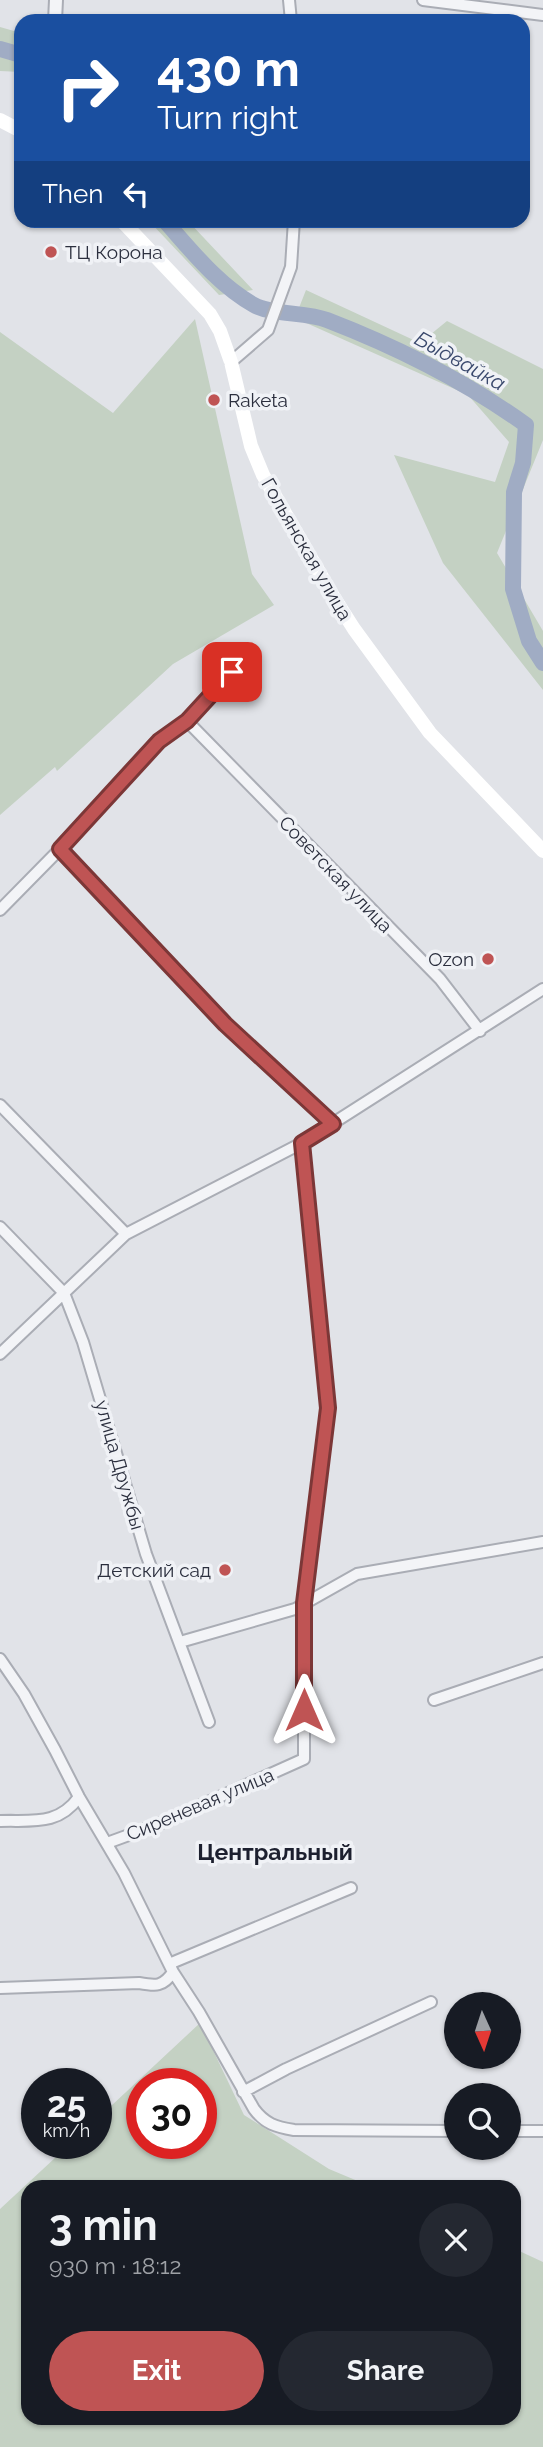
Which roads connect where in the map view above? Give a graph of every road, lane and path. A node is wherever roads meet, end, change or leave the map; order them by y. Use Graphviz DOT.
graph roads {
  1 [pos="423,0"];
  2 [pos="441,1"];
  3 [pos="543,15"];
  4 [pos="129,228"];
  5 [pos="294,228"];
  6 [pos="231,362"];
  7 [pos="246,655"];
  8 [pos="187,721"];
  9 [pos="60,849"];
  10 [pos="543,851"];
  11 [pos="0,910"];
  12 [pos="543,989"];
  13 [pos="480,1031"];
  14 [pos="0,1105"];
  15 [pos="333,1124"];
  16 [pos="302,1143"];
  17 [pos="0,1227"];
  18 [pos="126,1234"];
  19 [pos="64,1293"];
  20 [pos="0,1354"];
  21 [pos="543,1542"];
  22 [pos="304,1603"];
  23 [pos="180,1642"];
  24 [pos="0,1659"];
  25 [pos="543,1663"];
  26 [pos="434,1700"];
  27 [pos="209,1722"];
  28 [pos="79,1797"];
  29 [pos="0,1821"];
  30 [pos="107,1843"];
  31 [pos="351,1888"];
  32 [pos="171,1968"];
  33 [pos="0,1989"];
  34 [pos="431,2002"];
  35 [pos="243,2092"];
  36 [pos="444,2131"];
  37 [pos="521,2131"];
  38 [pos="543,2131"];
  1 -- 2 [label="street"];
  2 -- 3 [label="street"];
  4 -- 6 [label="main road, Гольянская улица"];
  5 -- 6 [label="street"];
  6 -- 10 [label="main road, Гольянская улица"];
  7 -- 8 [label="street"];
  8 -- 9 [label="street"];
  8 -- 13 [label="street, Советская улица"];
  9 -- 11 [label="street"];
  9 -- 15 [label="street"];
  12 -- 13 [label="street"];
  13 -- 15 [label="street"];
  14 -- 18 [label="street"];
  15 -- 16 [label="street"];
  16 -- 18 [label="street"];
  16 -- 22 [label="street, Сиреневая улица"];
  17 -- 19 [label="street, улица Дружбы"];
  18 -- 19 [label="street"];
  19 -- 20 [label="street"];
  19 -- 23 [label="street, улица Дружбы"];
  21 -- 22 [label="street"];
  22 -- 23 [label="street"];
  22 -- 30 [label="street, Сиреневая улица"];
  23 -- 27 [label="street, улица Дружбы"];
  24 -- 28 [label="street"];
  25 -- 26 [label="street"];
  28 -- 29 [label="street"];
  28 -- 30 [label="street"];
  30 -- 32 [label="street"];
  31 -- 32 [label="street"];
  32 -- 33 [label="street"];
  32 -- 35 [label="street"];
  34 -- 35 [label="street"];
  35 -- 36 [label="street"];
  37 -- 38 [label="street"];
}
